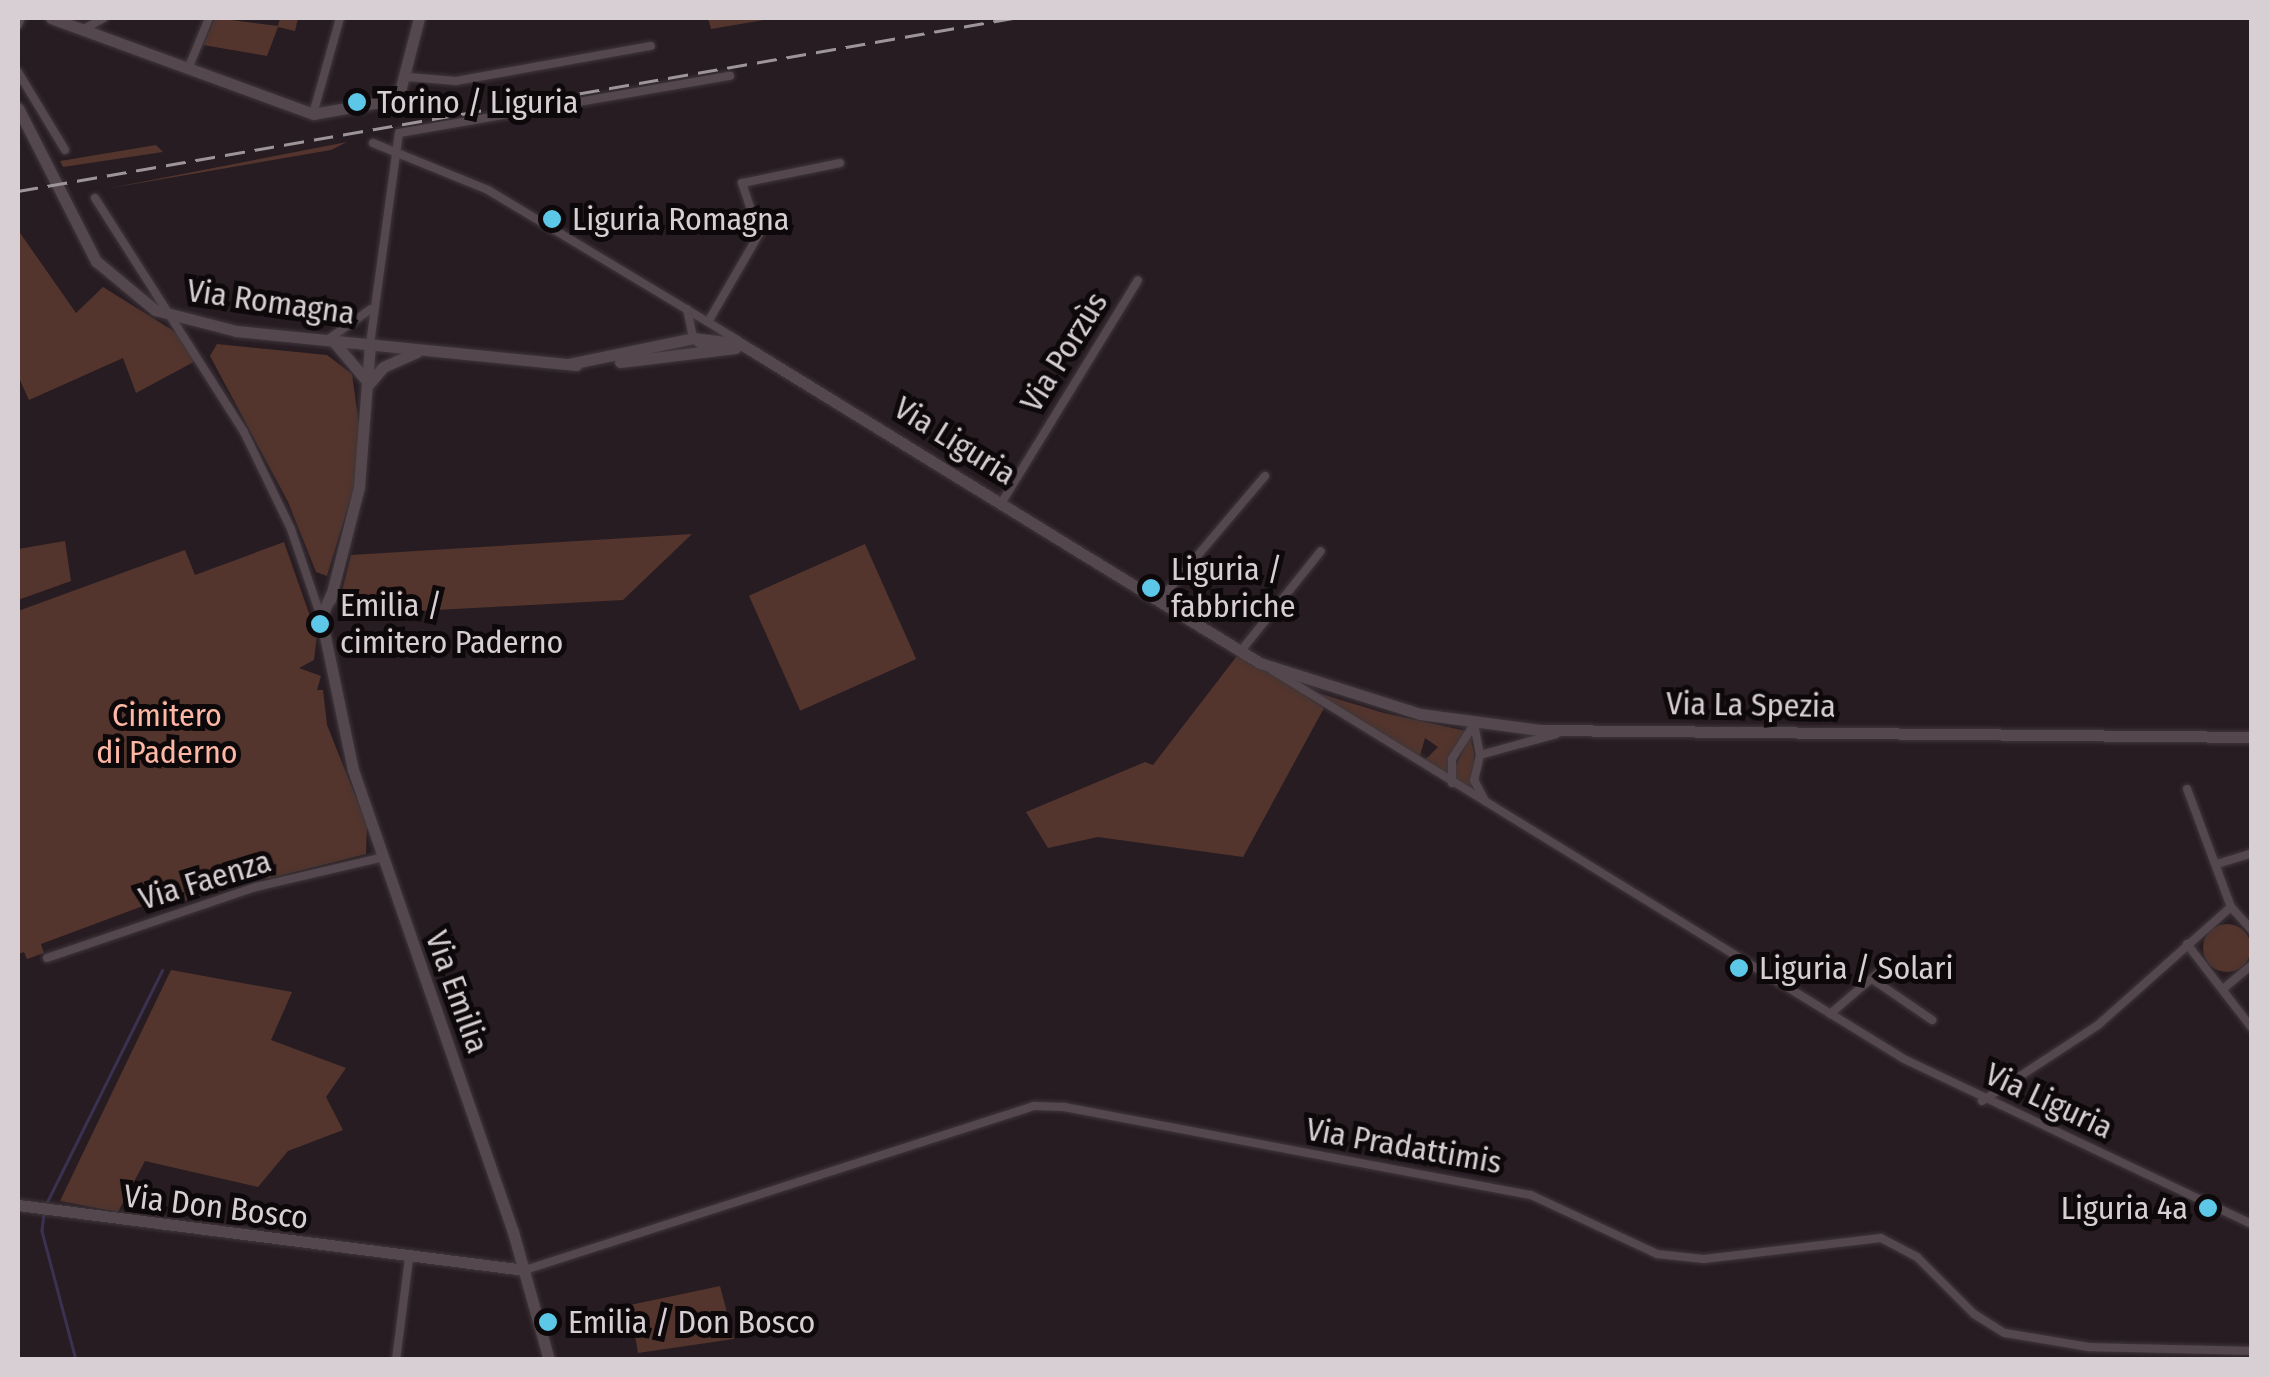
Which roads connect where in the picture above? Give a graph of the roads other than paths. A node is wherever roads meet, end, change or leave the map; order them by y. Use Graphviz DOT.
graph roads {
  1 [pos="21,18"];
  2 [pos="51,18"];
  3 [pos="104,18"];
  4 [pos="209,18"];
  5 [pos="340,18"];
  6 [pos="419,18"];
  7 [pos="18,25"];
  8 [pos="82,30"];
  9 [pos="650,46"];
  10 [pos="188,70"];
  11 [pos="18,72"];
  12 [pos="730,76"];
  13 [pos="408,77"];
  14 [pos="18,108"];
  15 [pos="313,114"];
  16 [pos="373,143"];
  17 [pos="66,150"];
  18 [pos="395,152"];
  19 [pos="840,163"];
  20 [pos="95,198"];
  21 [pos="1138,280"];
  22 [pos="373,305"];
  23 [pos="687,309"];
  24 [pos="175,318"];
  25 [pos="708,322"];
  26 [pos="693,338"];
  27 [pos="328,339"];
  28 [pos="716,341"];
  29 [pos="370,344"];
  30 [pos="424,350"];
  31 [pos="754,350"];
  32 [pos="568,364"];
  33 [pos="368,384"];
  34 [pos="1265,476"];
  35 [pos="1002,502"];
  36 [pos="1321,551"];
  37 [pos="331,594"];
  38 [pos="1159,601"];
  39 [pos="321,617"];
  40 [pos="327,639"];
  41 [pos="1240,652"];
  42 [pos="1260,663"];
  43 [pos="1474,724"];
  44 [pos="1568,731"];
  45 [pos="2252,737"];
  46 [pos="1480,755"];
  47 [pos="1452,783"];
  48 [pos="2186,789"];
  49 [pos="1490,806"];
  50 [pos="2252,853"];
  51 [pos="380,858"];
  52 [pos="2217,864"];
  53 [pos="2230,907"];
  54 [pos="2252,930"];
  55 [pos="2187,944"];
  56 [pos="47,958"];
  57 [pos="1893,960"];
  58 [pos="2252,966"];
  59 [pos="1872,979"];
  60 [pos="2223,989"];
  61 [pos="1830,1014"];
  62 [pos="1932,1020"];
  63 [pos="2252,1028"];
  64 [pos="1982,1100"];
  65 [pos="18,1204"];
  66 [pos="2252,1224"];
  67 [pos="409,1259"];
  68 [pos="525,1270"];
  69 [pos="2252,1351"];
  70 [pos="396,1360"];
  71 [pos="549,1360"];
  1 -- 7 [label="street"];
  2 -- 8 [label="main road"];
  3 -- 8 [label="street"];
  4 -- 10 [label="street"];
  5 -- 15 [label="street"];
  6 -- 13 [label="main road"];
  8 -- 10 [label="main road"];
  9 -- 13 [label="street"];
  10 -- 15 [label="main road"];
  11 -- 17 [label="street"];
  12 -- 18 [label="street"];
  13 -- 15 [label="main road"];
  14 -- 24 [label="main road, Via Romagna"];
  16 -- 18 [label="street"];
  18 -- 22 [label="street, Via Emilia"];
  18 -- 23 [label="street"];
  19 -- 25 [label="street"];
  20 -- 24 [label="street"];
  21 -- 35 [label="street, Via Porzùs"];
  22 -- 27 [label="street"];
  22 -- 29 [label="street, Via Emilia"];
  23 -- 25 [label="street"];
  23 -- 26 [label="street"];
  24 -- 27 [label="main road, Via Romagna"];
  24 -- 39 [label="street"];
  25 -- 28 [label="street"];
  26 -- 28 [label="main road, Via Romagna"];
  26 -- 28 [label="street"];
  26 -- 32 [label="main road, Via Romagna"];
  27 -- 29 [label="main road, Via Romagna"];
  27 -- 33 [label="main road"];
  28 -- 31 [label="main road, Via Romagna"];
  28 -- 32 [label="main road, Via Romagna"];
  29 -- 30 [label="main road, Via Romagna"];
  29 -- 33 [label="main road, Via Emilia"];
  30 -- 32 [label="main road, Via Romagna"];
  30 -- 33 [label="main road"];
  31 -- 35 [label="main road, Via Liguria"];
  33 -- 37 [label="main road, Via Emilia"];
  34 -- 38 [label="street"];
  35 -- 38 [label="main road, Via Liguria"];
  36 -- 41 [label="street"];
  37 -- 39 [label="main road, Via Emilia"];
  37 -- 40 [label="main road, Via Emilia"];
  38 -- 41 [label="main road, Via Liguria"];
  39 -- 40 [label="main road, Via Emilia"];
  40 -- 51 [label="main road, Via Emilia"];
  41 -- 42 [label="main road, Via Liguria"];
  42 -- 43 [label="main road, Via La Spezia"];
  42 -- 47 [label="street, Via Liguria"];
  43 -- 44 [label="main road, Via La Spezia"];
  43 -- 46 [label="street"];
  43 -- 47 [label="street"];
  44 -- 45 [label="main road, Via La Spezia"];
  44 -- 46 [label="street"];
  46 -- 49 [label="street"];
  47 -- 49 [label="street, Via Liguria"];
  48 -- 52 [label="street"];
  49 -- 61 [label="street, Via Liguria"];
  50 -- 52 [label="street"];
  51 -- 56 [label="street, Via Faenza"];
  51 -- 68 [label="main road, Via Emilia"];
  52 -- 53 [label="street"];
  53 -- 54 [label="street"];
  53 -- 55 [label="street"];
  55 -- 60 [label="street"];
  55 -- 64 [label="street"];
  57 -- 59 [label="street"];
  58 -- 60 [label="street"];
  59 -- 61 [label="street"];
  59 -- 62 [label="street"];
  60 -- 63 [label="street"];
  61 -- 64 [label="street, Via Liguria"];
  64 -- 66 [label="street, Via Liguria"];
  65 -- 67 [label="main road, Via Don Bosco"];
  67 -- 68 [label="main road, Via Don Bosco"];
  67 -- 70 [label="street"];
  68 -- 69 [label="street, Via Pradattimis"];
  68 -- 71 [label="main road, Via Emilia"];
}
